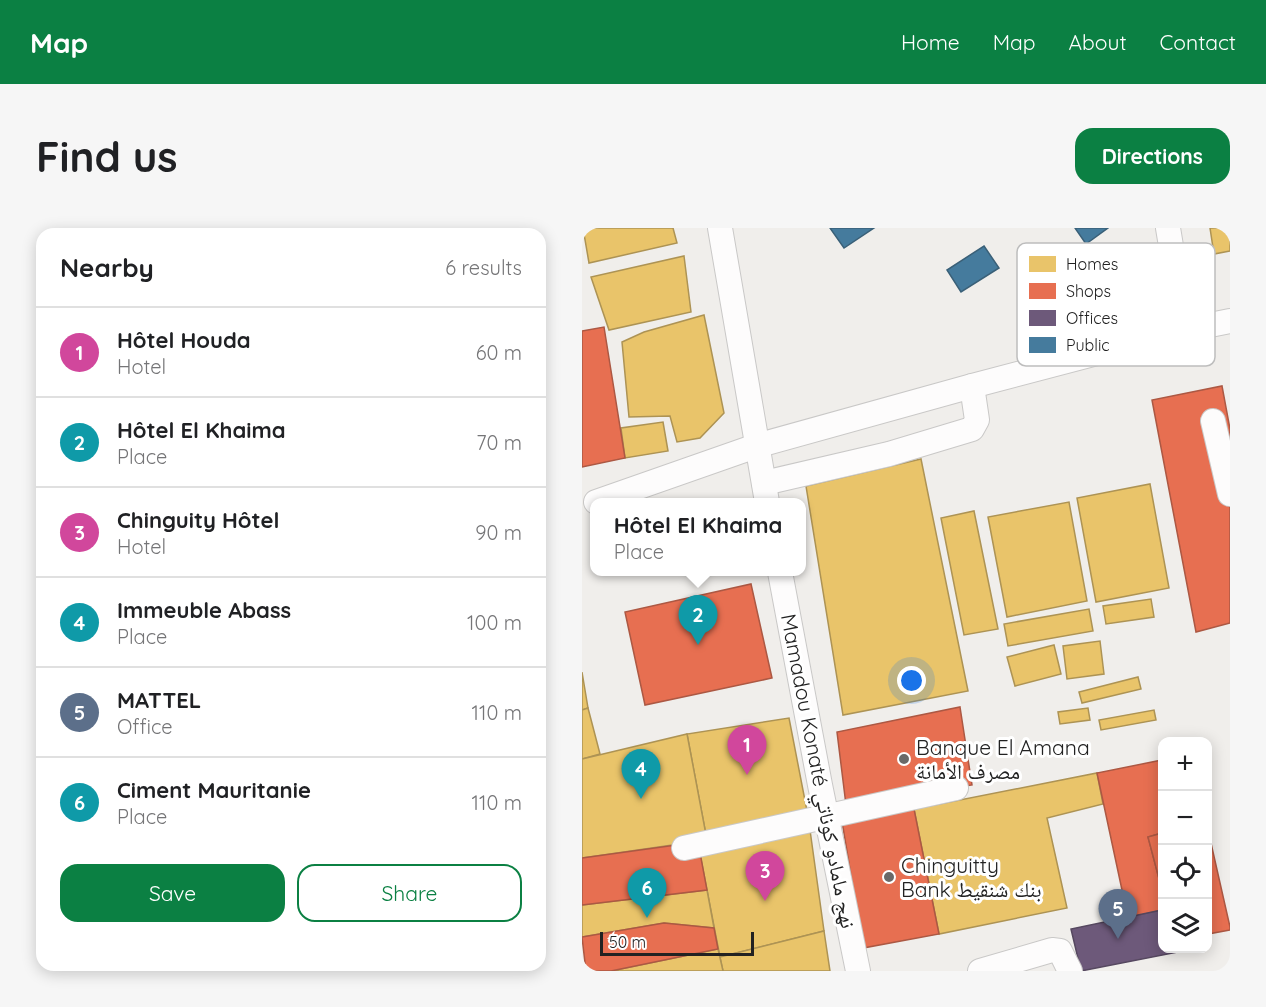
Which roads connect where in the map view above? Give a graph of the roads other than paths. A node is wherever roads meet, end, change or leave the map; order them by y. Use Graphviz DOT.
graph roads {
  1 [pos="720,228"];
  2 [pos="1168,228"];
  3 [pos="1170,243"];
  4 [pos="1230,321"];
  5 [pos="1215,324"];
  6 [pos="1048,366"];
  7 [pos="972,386"];
  8 [pos="1213,421"];
  9 [pos="756,446"];
  10 [pos="765,493"];
  11 [pos="1230,494"];
  12 [pos="610,498"];
  13 [pos="781,576"];
  14 [pos="956,788"];
  15 [pos="827,815"];
  16 [pos="684,848"];
  17 [pos="858,971"];
  18 [pos="980,971"];
  19 [pos="1070,971"];
  1 -- 9 [label="street"];
  2 -- 3 [label="street"];
  4 -- 5 [label="street"];
  6 -- 7 [label="street"];
  7 -- 9 [label="street"];
  7 -- 10 [label="street"];
  8 -- 11 [label="street"];
  9 -- 10 [label="street"];
  9 -- 12 [label="street"];
  13 -- 15 [label="street, Mamadou Konaté نهج مامادو كوناتي"];
  14 -- 15 [label="street"];
  15 -- 16 [label="street"];
  15 -- 17 [label="street, Mamadou Konaté نهج مامادو كوناتي"];
  18 -- 19 [label="street"];
}
